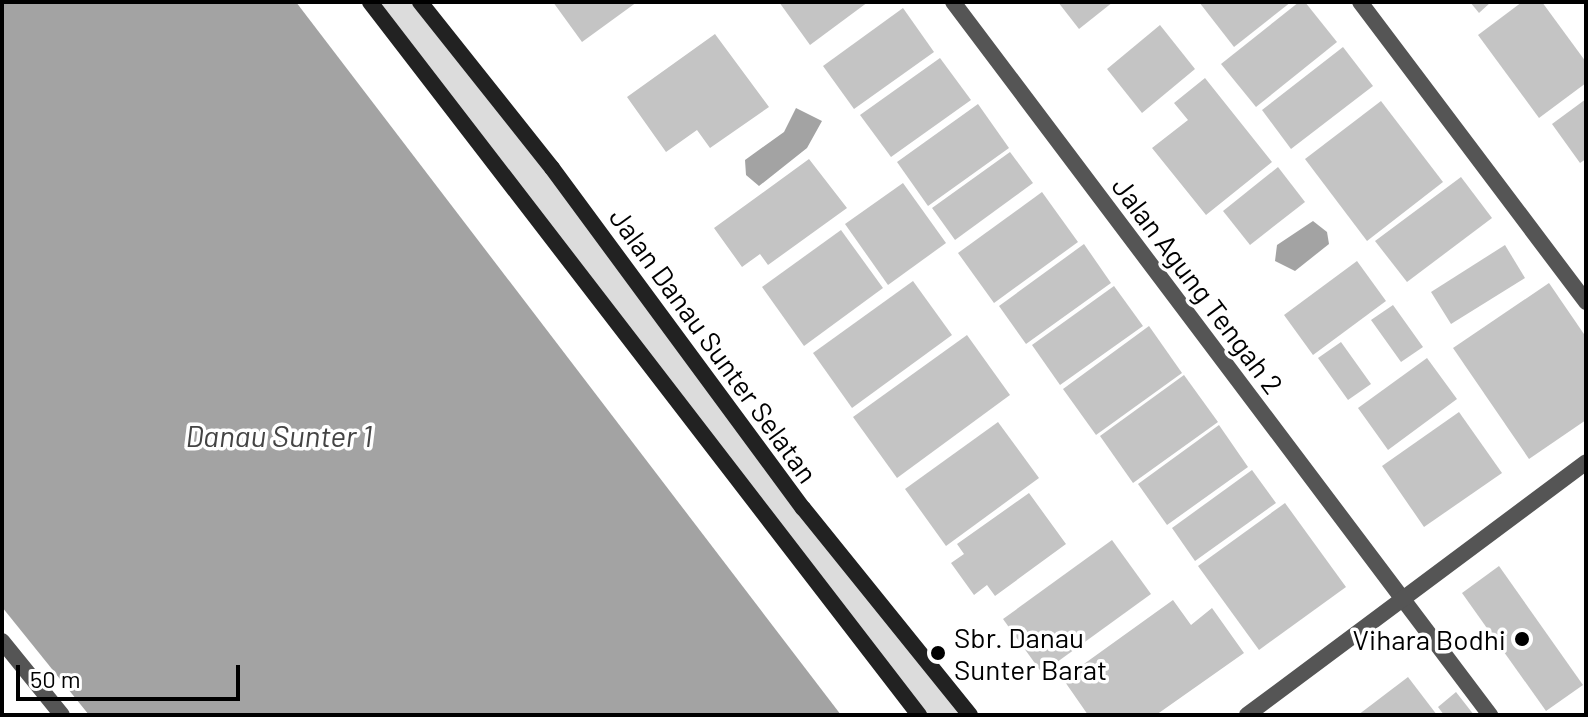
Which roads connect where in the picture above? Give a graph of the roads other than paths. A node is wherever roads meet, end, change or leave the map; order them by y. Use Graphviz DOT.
graph roads {
  1 [pos="370,2"];
  2 [pos="420,2"];
  3 [pos="953,2"];
  4 [pos="1360,2"];
  5 [pos="1586,302"];
  6 [pos="1586,462"];
  7 [pos="1402,599"];
  8 [pos="2,641"];
  9 [pos="62,715"];
  10 [pos="919,715"];
  11 [pos="970,715"];
  12 [pos="1247,715"];
  13 [pos="1490,715"];
  1 -- 10 [label="street, Jalan Danau Sunter Selatan"];
  2 -- 11 [label="street, Jalan Danau Sunter Selatan"];
  3 -- 7 [label="street, Jalan Agung Tengah 2"];
  4 -- 5 [label="street"];
  6 -- 7 [label="street"];
  7 -- 12 [label="street"];
  7 -- 13 [label="street, Jalan Agung Tengah 2"];
  8 -- 9 [label="street"];
}
